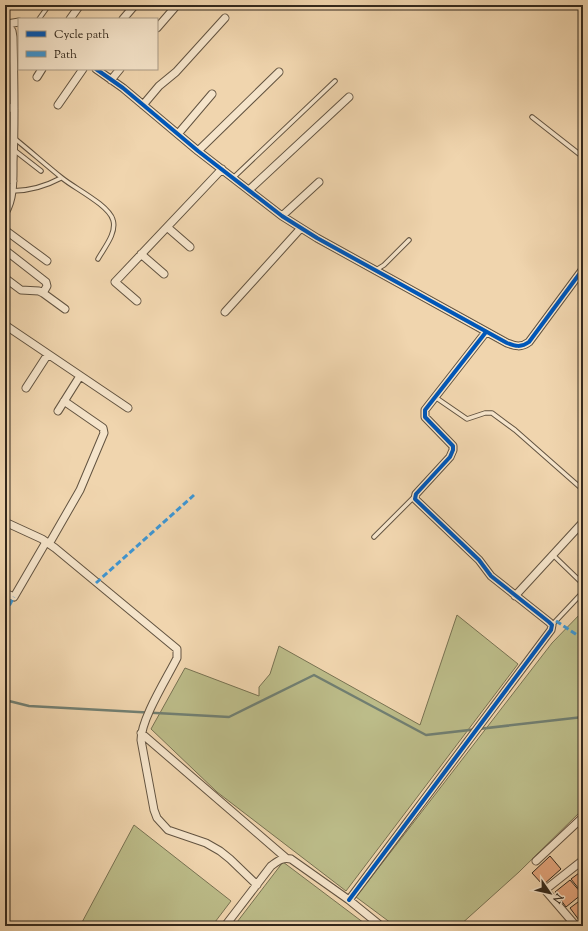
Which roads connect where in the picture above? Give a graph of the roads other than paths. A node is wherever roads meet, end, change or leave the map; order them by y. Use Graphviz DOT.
graph roads {
  1 [pos="49,5"];
  2 [pos="80,5"];
  3 [pos="135,5"];
  4 [pos="177,5"];
  5 [pos="41,18"];
  6 [pos="71,18"];
  7 [pos="124,18"];
  8 [pos="225,18"];
  9 [pos="6,22"];
  10 [pos="18,22"];
  11 [pos="158,27"];
  12 [pos="41,70"];
  13 [pos="82,70"];
  14 [pos="97,70"];
  15 [pos="119,70"];
  16 [pos="279,72"];
  17 [pos="37,77"];
  18 [pos="111,80"];
  19 [pos="335,82"];
  20 [pos="212,94"];
  21 [pos="350,97"];
  22 [pos="58,105"];
  23 [pos="143,105"];
  24 [pos="5,107"];
  25 [pos="14,109"];
  26 [pos="532,117"];
  27 [pos="178,134"];
  28 [pos="14,138"];
  29 [pos="14,150"];
  30 [pos="198,151"];
  31 [pos="583,157"];
  32 [pos="222,169"];
  33 [pos="41,171"];
  34 [pos="5,177"];
  35 [pos="61,178"];
  36 [pos="233,178"];
  37 [pos="12,181"];
  38 [pos="319,182"];
  39 [pos="249,190"];
  40 [pos="12,191"];
  41 [pos="5,213"];
  42 [pos="282,216"];
  43 [pos="167,227"];
  44 [pos="301,228"];
  45 [pos="5,230"];
  46 [pos="409,240"];
  47 [pos="190,247"];
  48 [pos="5,250"];
  49 [pos="141,254"];
  50 [pos="98,259"];
  51 [pos="48,261"];
  52 [pos="583,269"];
  53 [pos="375,270"];
  54 [pos="164,274"];
  55 [pos="5,278"];
  56 [pos="43,293"];
  57 [pos="137,301"];
  58 [pos="65,309"];
  59 [pos="224,312"];
  60 [pos="5,325"];
  61 [pos="486,332"];
  62 [pos="48,354"];
  63 [pos="80,376"];
  64 [pos="26,388"];
  65 [pos="435,397"];
  66 [pos="64,402"];
  67 [pos="128,408"];
  68 [pos="58,411"];
  69 [pos="582,490"];
  70 [pos="416,494"];
  71 [pos="5,522"];
  72 [pos="583,522"];
  73 [pos="374,537"];
  74 [pos="47,543"];
  75 [pos="553,555"];
  76 [pos="583,584"];
  77 [pos="583,592"];
  78 [pos="5,593"];
  79 [pos="515,596"];
  80 [pos="552,625"];
  81 [pos="141,733"];
  82 [pos="583,817"];
  83 [pos="286,858"];
  84 [pos="583,860"];
  85 [pos="536,862"];
  86 [pos="256,885"];
  87 [pos="349,900"];
  88 [pos="225,926"];
  89 [pos="381,926"];
  90 [pos="576,926"];
  1 -- 5 [label="lane"];
  2 -- 6 [label="street"];
  3 -- 7 [label="street"];
  4 -- 11 [label="street"];
  8 -- 23 [label="street"];
  9 -- 10 [label="street"];
  9 -- 25 [label="street"];
  12 -- 17 [label="street"];
  13 -- 22 [label="street"];
  14 -- 18 [label="street"];
  15 -- 18 [label="street"];
  16 -- 30 [label="street"];
  18 -- 23 [label="street"];
  19 -- 36 [label="lane"];
  20 -- 27 [label="street"];
  21 -- 39 [label="street"];
  23 -- 27 [label="street"];
  24 -- 25 [label="street"];
  25 -- 28 [label="street"];
  26 -- 31 [label="lane"];
  27 -- 30 [label="street"];
  28 -- 29 [label="street"];
  28 -- 35 [label="lane"];
  29 -- 33 [label="lane"];
  29 -- 37 [label="street"];
  30 -- 32 [label="street"];
  32 -- 36 [label="street"];
  32 -- 43 [label="street"];
  34 -- 37 [label="street"];
  35 -- 40 [label="lane"];
  35 -- 50 [label="lane"];
  36 -- 39 [label="street"];
  37 -- 40 [label="street"];
  38 -- 42 [label="street"];
  39 -- 42 [label="street"];
  40 -- 41 [label="street"];
  42 -- 44 [label="street"];
  43 -- 47 [label="street"];
  43 -- 49 [label="street"];
  44 -- 53 [label="street"];
  44 -- 59 [label="street"];
  45 -- 51 [label="street"];
  46 -- 53 [label="lane"];
  48 -- 56 [label="street"];
  49 -- 54 [label="street"];
  49 -- 57 [label="street"];
  52 -- 61 [label="street"];
  53 -- 61 [label="street"];
  55 -- 56 [label="street"];
  56 -- 58 [label="street"];
  60 -- 62 [label="street"];
  61 -- 65 [label="street"];
  62 -- 63 [label="street"];
  62 -- 64 [label="street"];
  63 -- 66 [label="street"];
  63 -- 67 [label="street"];
  65 -- 69 [label="lane"];
  65 -- 70 [label="street"];
  66 -- 68 [label="street"];
  66 -- 74 [label="street"];
  70 -- 73 [label="lane"];
  70 -- 79 [label="street"];
  71 -- 74 [label="street"];
  72 -- 75 [label="street"];
  74 -- 78 [label="street"];
  74 -- 81 [label="street"];
  75 -- 76 [label="lane"];
  75 -- 79 [label="street"];
  77 -- 80 [label="lane"];
  79 -- 80 [label="street"];
  80 -- 87 [label="street"];
  81 -- 83 [label="street"];
  81 -- 86 [label="street"];
  82 -- 85 [label="street"];
  83 -- 86 [label="street"];
  83 -- 87 [label="street"];
  84 -- 90 [label="street"];
  86 -- 88 [label="street"];
  87 -- 89 [label="street"];
}
